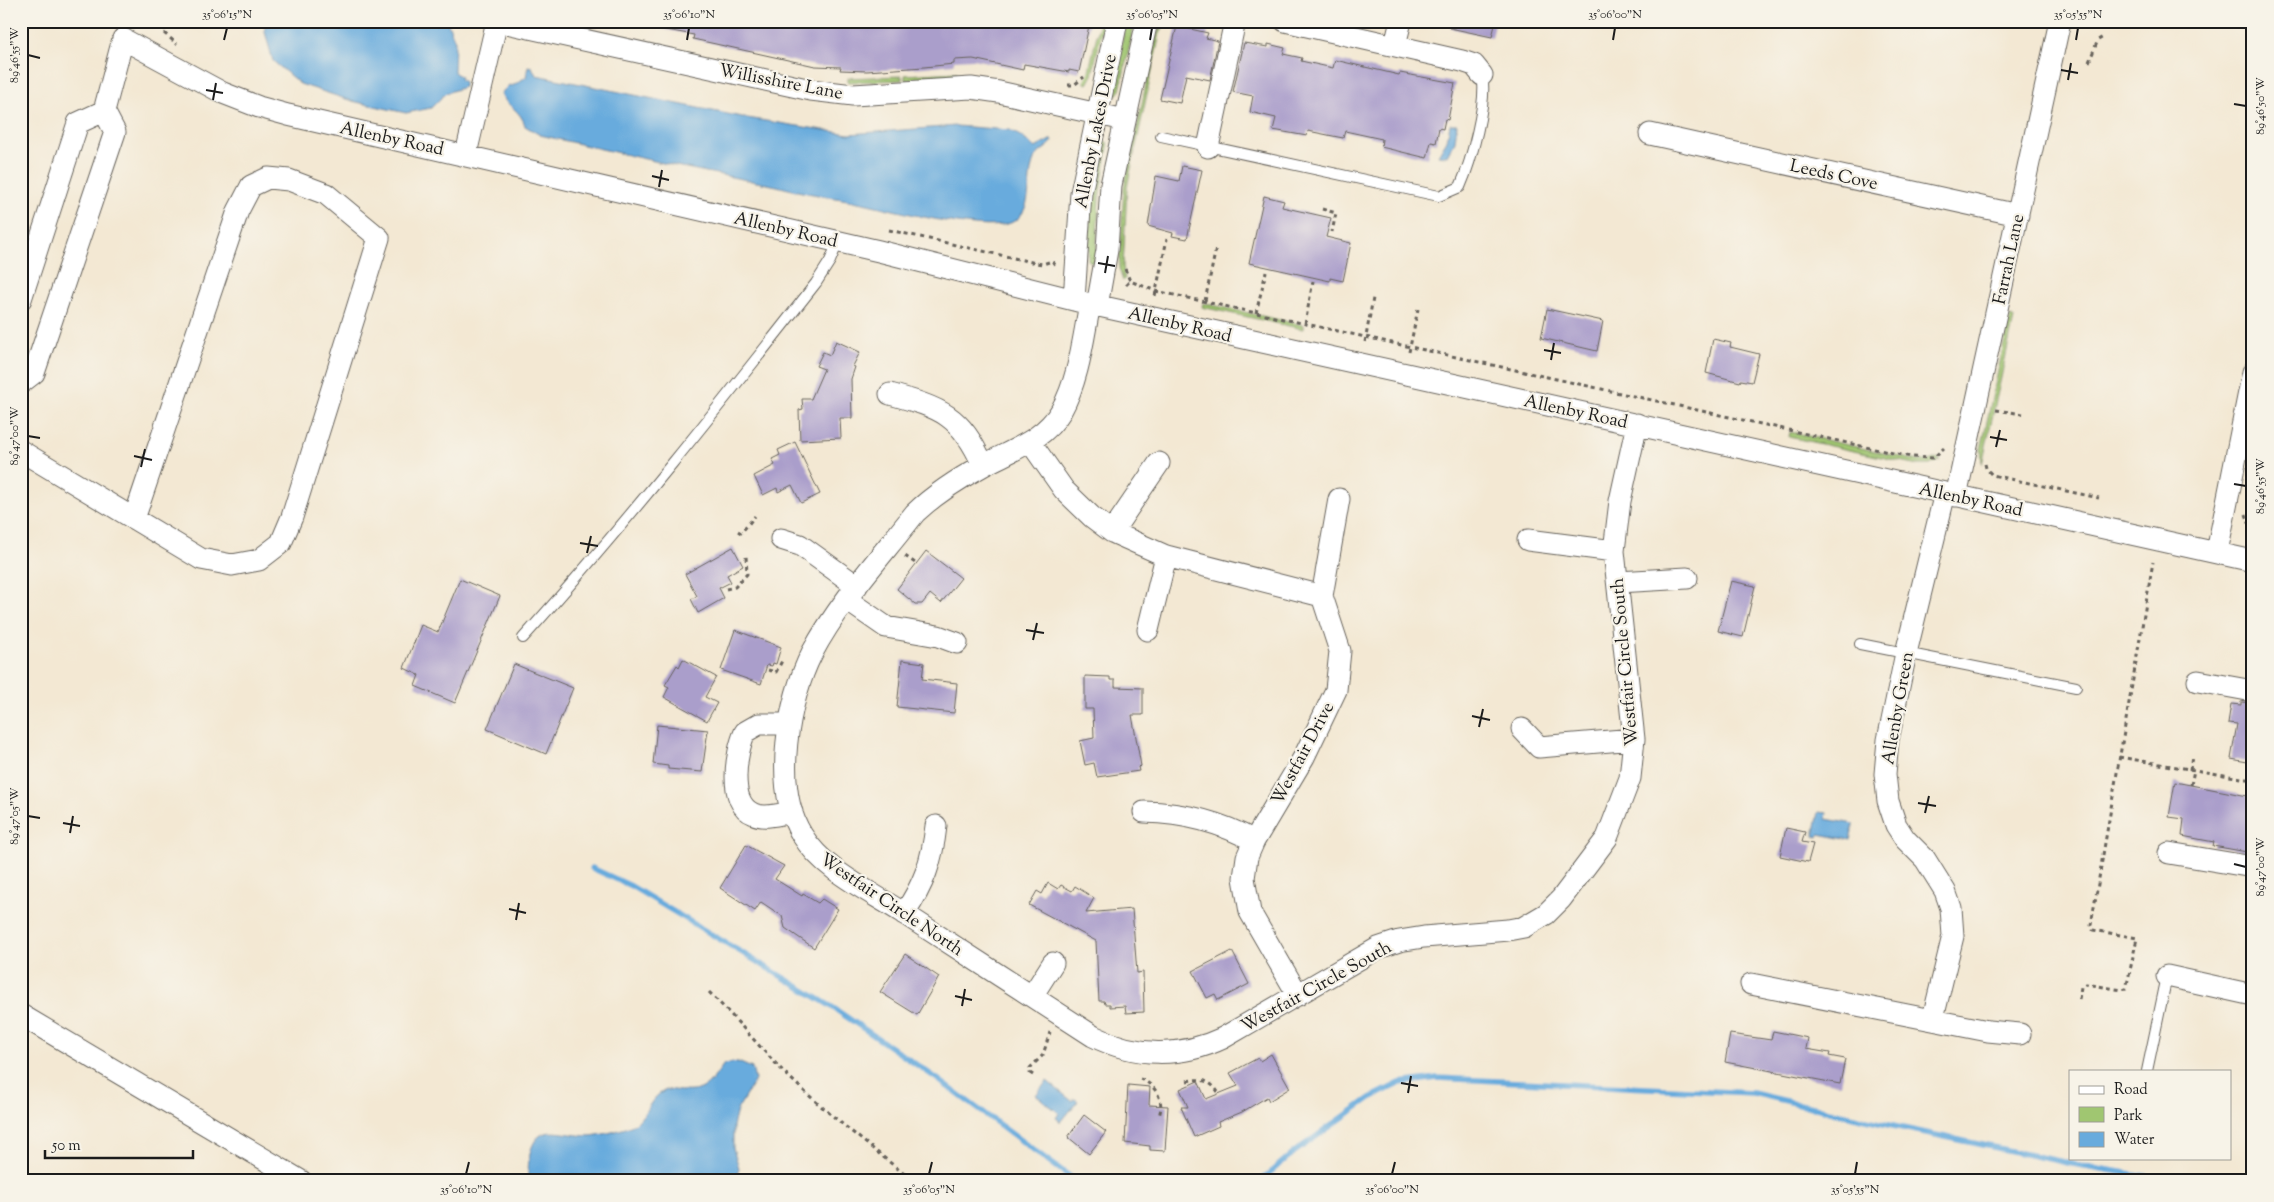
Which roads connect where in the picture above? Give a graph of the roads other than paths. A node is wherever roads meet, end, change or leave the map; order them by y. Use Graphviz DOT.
graph roads {
  1 [pos="497,21"];
  2 [pos="1117,21"];
  3 [pos="1147,21"];
  4 [pos="1235,21"];
  5 [pos="1285,21"];
  6 [pos="1401,21"];
  7 [pos="2060,21"];
  8 [pos="1395,45"];
  9 [pos="1482,75"];
  10 [pos="104,111"];
  11 [pos="1096,114"];
  12 [pos="1125,120"];
  13 [pos="1650,134"];
  14 [pos="1161,136"];
  15 [pos="1208,147"];
  16 [pos="466,154"];
  17 [pos="2018,215"];
  18 [pos="838,242"];
  19 [pos="21,299"];
  20 [pos="1087,303"];
  21 [pos="2253,372"];
  22 [pos="21,383"];
  23 [pos="890,394"];
  24 [pos="1637,424"];
  25 [pos="1031,442"];
  26 [pos="21,451"];
  27 [pos="1159,463"];
  28 [pos="983,465"];
  29 [pos="1951,495"];
  30 [pos="1340,499"];
  31 [pos="134,519"];
  32 [pos="1112,532"];
  33 [pos="781,539"];
  34 [pos="1528,540"];
  35 [pos="1614,551"];
  36 [pos="2217,552"];
  37 [pos="1166,556"];
  38 [pos="2253,561"];
  39 [pos="1687,578"];
  40 [pos="1618,582"];
  41 [pos="852,593"];
  42 [pos="1322,596"];
  43 [pos="1148,630"];
  44 [pos="523,638"];
  45 [pos="957,643"];
  46 [pos="1860,644"];
  47 [pos="1906,654"];
  48 [pos="2198,681"];
  49 [pos="2076,687"];
  50 [pos="2253,691"];
  51 [pos="789,724"];
  52 [pos="1522,729"];
  53 [pos="1634,739"];
  54 [pos="792,812"];
  55 [pos="1144,812"];
  56 [pos="936,826"];
  57 [pos="1254,841"];
  58 [pos="2169,853"];
  59 [pos="2253,867"];
  60 [pos="904,914"];
  61 [pos="1053,964"];
  62 [pos="2166,976"];
  63 [pos="1750,984"];
  64 [pos="2252,993"];
  65 [pos="1298,995"];
  66 [pos="1032,996"];
  67 [pos="21,1016"];
  68 [pos="1933,1018"];
  69 [pos="2020,1034"];
  70 [pos="2146,1070"];
  71 [pos="301,1181"];
  1 -- 11 [label="street, Willisshire Lane"];
  1 -- 16 [label="street"];
  2 -- 11 [label="street, Allenby Lakes Drive"];
  3 -- 12 [label="street, Allenby Lakes Drive"];
  4 -- 15 [label="street"];
  5 -- 8 [label="street"];
  6 -- 8 [label="street"];
  7 -- 17 [label="street, Farrah Lane"];
  8 -- 9 [label="street"];
  9 -- 15 [label="lane"];
  10 -- 16 [label="street, Allenby Road"];
  10 -- 19 [label="street"];
  10 -- 22 [label="street"];
  11 -- 12 [label="street, Willisshire Lane"];
  11 -- 20 [label="street, Allenby Lakes Drive"];
  12 -- 20 [label="street, Allenby Lakes Drive"];
  13 -- 17 [label="street, Leeds Cove"];
  14 -- 15 [label="lane"];
  16 -- 18 [label="street, Allenby Road"];
  17 -- 29 [label="street, Farrah Lane"];
  18 -- 20 [label="street, Allenby Road"];
  18 -- 44 [label="lane"];
  20 -- 24 [label="street, Allenby Road"];
  20 -- 25 [label="street, Westfair Circle North"];
  21 -- 36 [label="street"];
  23 -- 28 [label="street"];
  24 -- 29 [label="street, Allenby Road"];
  24 -- 35 [label="street, Westfair Circle South"];
  25 -- 28 [label="street, Westfair Circle North"];
  25 -- 32 [label="street"];
  26 -- 31 [label="street"];
  27 -- 32 [label="street"];
  28 -- 41 [label="street, Westfair Circle North"];
  29 -- 36 [label="street, Allenby Road"];
  29 -- 47 [label="street, Allenby Green"];
  30 -- 42 [label="street"];
  31 -- 31 [label="street"];
  32 -- 37 [label="street"];
  33 -- 41 [label="street"];
  34 -- 35 [label="street"];
  35 -- 40 [label="street, Westfair Circle South"];
  36 -- 38 [label="street, Allenby Road"];
  37 -- 42 [label="street"];
  37 -- 43 [label="street"];
  39 -- 40 [label="street"];
  40 -- 53 [label="street, Westfair Circle South"];
  41 -- 45 [label="street"];
  41 -- 51 [label="street, Westfair Circle North"];
  42 -- 57 [label="street, Westfair Drive"];
  46 -- 47 [label="lane"];
  47 -- 49 [label="lane"];
  47 -- 68 [label="street, Allenby Green"];
  48 -- 50 [label="street"];
  51 -- 54 [label="street, Westfair Circle North"];
  51 -- 54 [label="street"];
  52 -- 53 [label="street"];
  53 -- 65 [label="street, Westfair Circle South"];
  54 -- 60 [label="street, Westfair Circle North"];
  55 -- 57 [label="street"];
  56 -- 60 [label="street"];
  57 -- 65 [label="street, Westfair Drive"];
  58 -- 59 [label="street"];
  60 -- 66 [label="street, Westfair Circle North"];
  61 -- 66 [label="street"];
  62 -- 64 [label="street"];
  62 -- 70 [label="lane"];
  63 -- 68 [label="street"];
  65 -- 66 [label="street, Westfair Circle South"];
  67 -- 71 [label="street"];
  68 -- 69 [label="street"];
}
